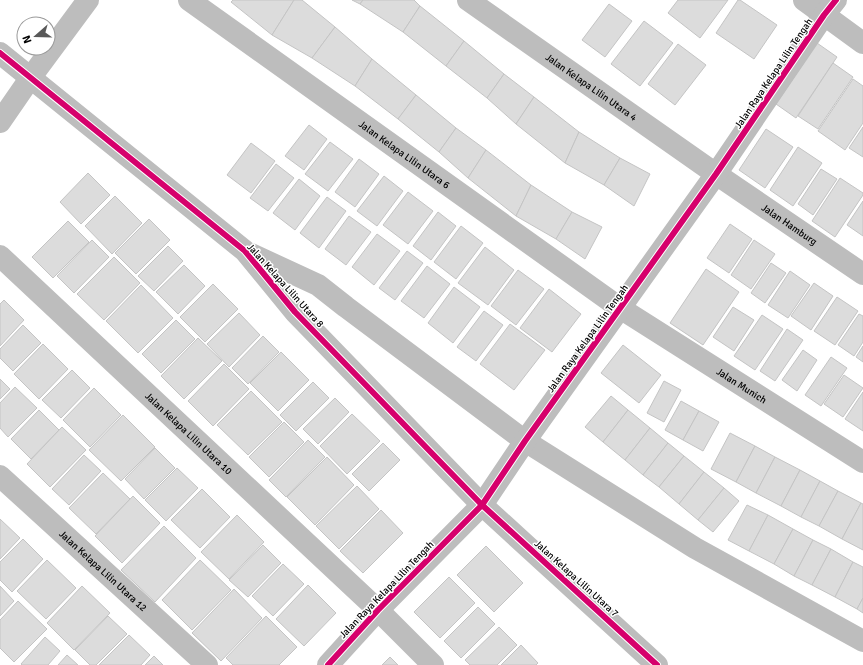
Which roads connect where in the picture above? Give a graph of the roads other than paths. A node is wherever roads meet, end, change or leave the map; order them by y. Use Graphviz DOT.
graph roads {
  1 [pos="88,0"];
  2 [pos="189,0"];
  3 [pos="468,0"];
  4 [pos="804,0"];
  5 [pos="830,7"];
  6 [pos="863,43"];
  7 [pos="0,53"];
  8 [pos="31,77"];
  9 [pos="0,122"];
  10 [pos="716,174"];
  11 [pos="245,251"];
  12 [pos="0,256"];
  13 [pos="863,274"];
  14 [pos="620,308"];
  15 [pos="525,441"];
  16 [pos="863,462"];
  17 [pos="0,476"];
  18 [pos="482,505"];
  19 [pos="378,610"];
  20 [pos="863,641"];
  21 [pos="207,665"];
  22 [pos="328,665"];
  23 [pos="433,665"];
  24 [pos="657,665"];
  1 -- 8 [label="street"];
  2 -- 14 [label="street, Jalan Kelapa Lilin Utara 6"];
  3 -- 10 [label="street, Jalan Kelapa Lilin Utara 4"];
  4 -- 5 [label="street"];
  5 -- 6 [label="street"];
  5 -- 10 [label="street, Jalan Raya Kelapa Lilin Tengah"];
  7 -- 8 [label="street, Jalan Kelapa Lilin Utara 8"];
  8 -- 9 [label="street"];
  8 -- 11 [label="street, Jalan Kelapa Lilin Utara 8"];
  10 -- 13 [label="street, Jalan Hamburg"];
  10 -- 14 [label="street, Jalan Raya Kelapa Lilin Tengah"];
  11 -- 15 [label="street, Jalan Kelapa Lilin Utara 8"];
  11 -- 18 [label="street, Jalan Kelapa Lilin Utara 8"];
  12 -- 19 [label="street, Jalan Kelapa Lilin Utara 10"];
  14 -- 15 [label="street, Jalan Raya Kelapa Lilin Tengah"];
  14 -- 16 [label="street, Jalan Munich"];
  15 -- 18 [label="street, Jalan Raya Kelapa Lilin Tengah"];
  15 -- 20 [label="street"];
  17 -- 21 [label="street, Jalan Kelapa Lilin Utara 12"];
  18 -- 19 [label="street, Jalan Raya Kelapa Lilin Tengah"];
  18 -- 24 [label="street, Jalan Kelapa Lilin Utara 7"];
  19 -- 22 [label="street, Jalan Raya Kelapa Lilin Tengah"];
  19 -- 23 [label="street, Jalan Kelapa Lilin Utara 10"];
}
